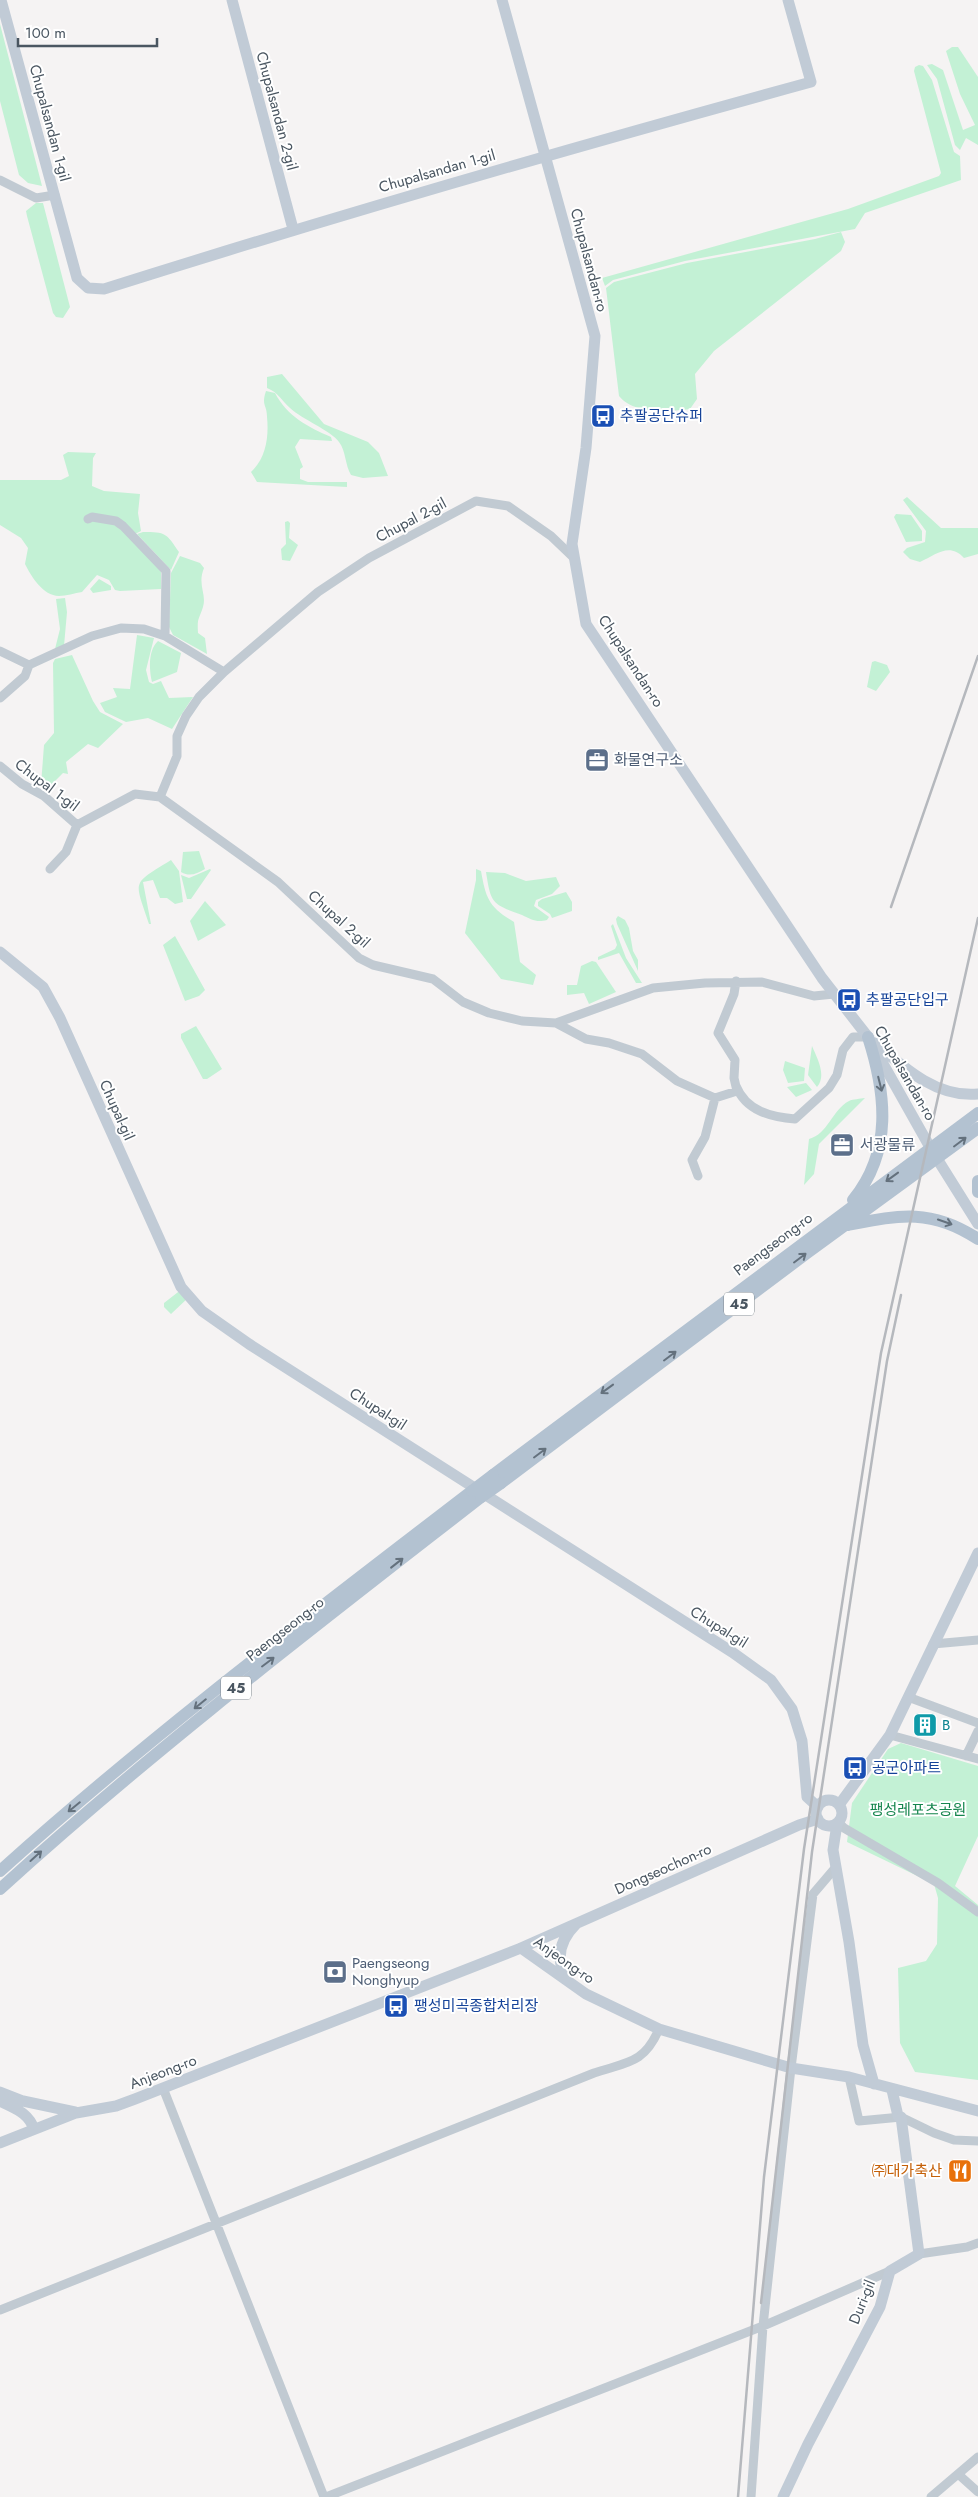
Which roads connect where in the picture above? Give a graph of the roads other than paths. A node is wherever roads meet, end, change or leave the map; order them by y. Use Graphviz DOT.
graph roads {
  1 [pos="1,0"];
  2 [pos="232,0"];
  3 [pos="502,0"];
  4 [pos="788,0"];
  5 [pos="546,155"];
  6 [pos="0,180"];
  7 [pos="55,195"];
  8 [pos="293,229"];
  9 [pos="88,519"];
  10 [pos="574,558"];
  11 [pos="165,636"];
  12 [pos="0,651"];
  13 [pos="29,665"];
  14 [pos="224,672"];
  15 [pos="0,698"];
  16 [pos="0,766"];
  17 [pos="160,797"];
  18 [pos="77,825"];
  19 [pos="50,869"];
  20 [pos="0,952"];
  21 [pos="736,981"];
  22 [pos="834,994"];
  23 [pos="556,1023"];
  24 [pos="868,1037"];
  25 [pos="736,1086"];
  26 [pos="978,1094"];
  27 [pos="715,1098"];
  28 [pos="978,1112"];
  29 [pos="978,1128"];
  30 [pos="934,1154"];
  31 [pos="698,1176"];
  32 [pos="978,1181"];
  33 [pos="978,1192"];
  34 [pos="844,1219"];
  35 [pos="978,1224"];
  36 [pos="978,1239"];
  37 [pos="476,1494"];
  38 [pos="978,1553"];
  39 [pos="978,1640"];
  40 [pos="933,1644"];
  41 [pos="908,1697"];
  42 [pos="978,1724"];
  43 [pos="978,1731"];
  44 [pos="890,1735"];
  45 [pos="966,1756"];
  46 [pos="978,1759"];
  47 [pos="839,1805"];
  48 [pos="818,1813"];
  49 [pos="838,1824"];
  50 [pos="836,1867"];
  51 [pos="0,1871"];
  52 [pos="0,1889"];
  53 [pos="978,1912"];
  54 [pos="577,1923"];
  55 [pos="520,1948"];
  56 [pos="569,1982"];
  57 [pos="659,2029"];
  58 [pos="791,2068"];
  59 [pos="849,2077"];
  60 [pos="874,2084"];
  61 [pos="163,2088"];
  62 [pos="892,2090"];
  63 [pos="0,2092"];
  64 [pos="0,2100"];
  65 [pos="978,2110"];
  66 [pos="76,2112"];
  67 [pos="902,2117"];
  68 [pos="34,2129"];
  69 [pos="978,2141"];
  70 [pos="0,2142"];
  71 [pos="216,2224"];
  72 [pos="978,2243"];
  73 [pos="919,2254"];
  74 [pos="890,2271"];
  75 [pos="0,2310"];
  76 [pos="763,2326"];
  77 [pos="976,2462"];
  78 [pos="958,2474"];
  79 [pos="978,2492"];
  80 [pos="325,2497"];
  81 [pos="751,2497"];
  82 [pos="783,2497"];
  83 [pos="931,2497"];
  1 -- 7 [label="street, Chupalsandan 1-gil"];
  2 -- 8 [label="street, Chupalsandan 2-gil"];
  3 -- 5 [label="street, Chupalsandan-ro"];
  4 -- 5 [label="street, Chupalsandan 1-gil"];
  5 -- 8 [label="street, Chupalsandan 1-gil"];
  5 -- 10 [label="street, Chupalsandan-ro"];
  6 -- 7 [label="street, Chupalsandan 1-gil"];
  7 -- 8 [label="street, Chupalsandan 1-gil"];
  9 -- 11 [label="street"];
  10 -- 14 [label="street, Chupal 2-gil"];
  10 -- 22 [label="street, Chupalsandan-ro"];
  11 -- 13 [label="street"];
  11 -- 14 [label="street"];
  12 -- 13 [label="street"];
  13 -- 15 [label="street"];
  14 -- 17 [label="street, Chupal 2-gil"];
  16 -- 18 [label="street, Chupal 1-gil"];
  17 -- 18 [label="street, Chupal 2-gil"];
  17 -- 23 [label="street, Chupal 2-gil"];
  18 -- 19 [label="street"];
  20 -- 48 [label="street, Chupal-gil"];
  21 -- 22 [label="street, Chupal 2-gil"];
  21 -- 23 [label="street, Chupal 2-gil"];
  21 -- 25 [label="street"];
  22 -- 24 [label="street, Chupalsandan-ro"];
  23 -- 27 [label="street"];
  24 -- 25 [label="street"];
  24 -- 26 [label="street"];
  24 -- 30 [label="street, Chupalsandan-ro"];
  24 -- 34 [label="main road, one-way"];
  25 -- 27 [label="street"];
  27 -- 31 [label="street"];
  28 -- 30 [label="main road, Paengseong-ro / 45"];
  30 -- 29 [label="main road, Paengseong-ro / 45, one-way"];
  30 -- 34 [label="main road, Paengseong-ro / 45"];
  30 -- 35 [label="street, Chupalsandan-ro"];
  32 -- 33 [label="main road"];
  34 -- 36 [label="main road, one-way"];
  34 -- 37 [label="main road, Paengseong-ro / 45, bridge"];
  37 -- 51 [label="main road, Paengseong-ro / 45, one-way"];
  52 -- 37 [label="main road, Paengseong-ro / 45, one-way"];
  38 -- 40 [label="street"];
  39 -- 40 [label="street"];
  40 -- 41 [label="street"];
  41 -- 42 [label="street"];
  41 -- 44 [label="street"];
  43 -- 45 [label="street"];
  44 -- 45 [label="street"];
  44 -- 47 [label="street"];
  45 -- 46 [label="street"];
  47 -- 48 [label="street"];
  47 -- 49 [label="street"];
  48 -- 49 [label="street"];
  48 -- 54 [label="street, Dongseochon-ro"];
  49 -- 50 [label="street"];
  49 -- 53 [label="street"];
  50 -- 58 [label="street"];
  50 -- 60 [label="street"];
  54 -- 55 [label="street, Dongseochon-ro"];
  54 -- 56 [label="street"];
  55 -- 56 [label="street, Anjeong-ro"];
  55 -- 61 [label="street, Anjeong-ro"];
  56 -- 57 [label="street, Anjeong-ro"];
  57 -- 58 [label="street, Anjeong-ro"];
  57 -- 71 [label="street"];
  58 -- 59 [label="street, Anjeong-ro"];
  58 -- 76 [label="street"];
  59 -- 60 [label="street, Anjeong-ro"];
  59 -- 67 [label="street"];
  60 -- 62 [label="street, Anjeong-ro"];
  61 -- 66 [label="street, Anjeong-ro"];
  61 -- 71 [label="street"];
  62 -- 65 [label="street, Anjeong-ro"];
  62 -- 67 [label="street"];
  63 -- 66 [label="street"];
  64 -- 68 [label="street"];
  66 -- 68 [label="street, Anjeong-ro"];
  67 -- 69 [label="street"];
  67 -- 73 [label="street"];
  68 -- 70 [label="street, Anjeong-ro"];
  71 -- 75 [label="street"];
  71 -- 80 [label="street"];
  72 -- 73 [label="street"];
  73 -- 74 [label="street, Duri-gil"];
  74 -- 76 [label="street"];
  74 -- 82 [label="street, Duri-gil"];
  76 -- 80 [label="street"];
  76 -- 81 [label="street"];
  77 -- 78 [label="street"];
  78 -- 79 [label="street"];
  78 -- 83 [label="street"];
}
